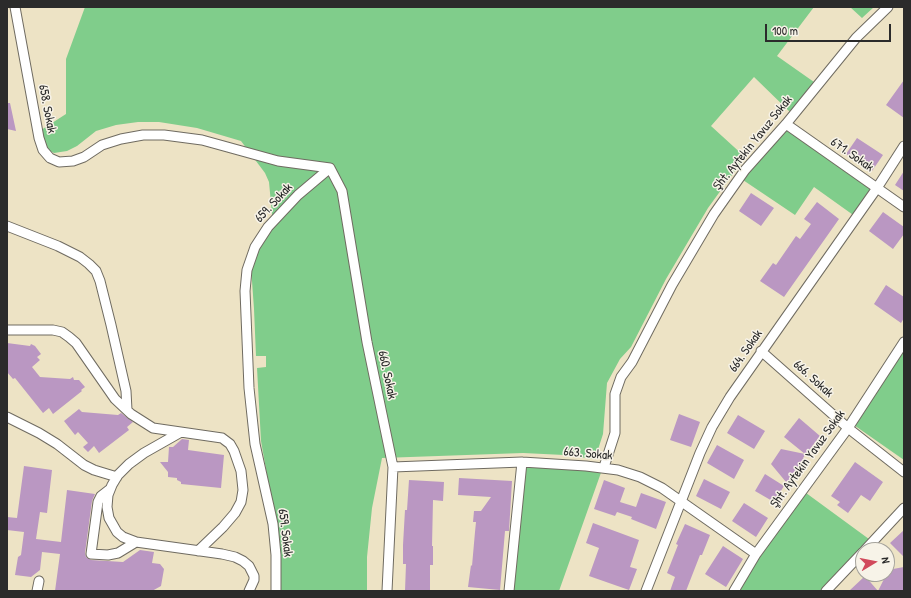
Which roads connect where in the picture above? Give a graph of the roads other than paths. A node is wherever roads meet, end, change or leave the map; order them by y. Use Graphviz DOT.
graph roads {
  1 [pos="15,7"];
  2 [pos="888,7"];
  3 [pos="786,124"];
  4 [pos="102,145"];
  5 [pos="904,146"];
  6 [pos="330,168"];
  7 [pos="877,188"];
  8 [pos="904,207"];
  9 [pos="7,226"];
  10 [pos="7,330"];
  11 [pos="904,342"];
  12 [pos="761,351"];
  13 [pos="127,410"];
  14 [pos="7,417"];
  15 [pos="848,428"];
  16 [pos="181,432"];
  17 [pos="522,462"];
  18 [pos="393,467"];
  19 [pos="604,467"];
  20 [pos="904,472"];
  21 [pos="117,477"];
  22 [pos="110,489"];
  23 [pos="682,501"];
  24 [pos="904,508"];
  25 [pos="136,542"];
  26 [pos="872,542"];
  27 [pos="198,551"];
  28 [pos="756,554"];
  29 [pos="855,560"];
  30 [pos="39,581"];
  31 [pos="37,591"];
  32 [pos="249,591"];
  33 [pos="276,591"];
  34 [pos="387,591"];
  35 [pos="509,591"];
  36 [pos="646,591"];
  37 [pos="734,591"];
  38 [pos="826,591"];
  1 -- 4 [label="street, 658. Sokak"];
  2 -- 3 [label="street, Şht. Aytekin Yavuz Sokak"];
  3 -- 7 [label="street, 671. Sokak"];
  3 -- 19 [label="street, Şht. Aytekin Yavuz Sokak"];
  4 -- 6 [label="street, 659. Sokak"];
  5 -- 7 [label="street, 664. Sokak"];
  6 -- 18 [label="street, 660. Sokak"];
  6 -- 33 [label="street, 659. Sokak"];
  7 -- 8 [label="street, 671. Sokak"];
  7 -- 12 [label="street, 664. Sokak"];
  9 -- 13 [label="street"];
  10 -- 13 [label="street"];
  11 -- 15 [label="street, Şht. Aytekin Yavuz Sokak"];
  12 -- 15 [label="street, 666. Sokak"];
  12 -- 23 [label="street, 664. Sokak"];
  13 -- 16 [label="street"];
  14 -- 21 [label="street"];
  15 -- 20 [label="street, 666. Sokak"];
  15 -- 28 [label="street, Şht. Aytekin Yavuz Sokak"];
  16 -- 21 [label="street"];
  16 -- 27 [label="street"];
  17 -- 18 [label="street, 663. Sokak"];
  17 -- 19 [label="street, 663. Sokak"];
  17 -- 35 [label="street"];
  18 -- 34 [label="street, 660. Sokak"];
  19 -- 23 [label="street, 663. Sokak"];
  21 -- 22 [label="street"];
  22 -- 25 [label="street"];
  22 -- 25 [label="street"];
  23 -- 28 [label="street, 663. Sokak"];
  23 -- 36 [label="street, 664. Sokak"];
  24 -- 26 [label="street"];
  25 -- 27 [label="street"];
  27 -- 32 [label="street"];
  28 -- 37 [label="street, Şht. Aytekin Yavuz Sokak"];
  29 -- 38 [label="street"];
  30 -- 31 [label="street"];
}
